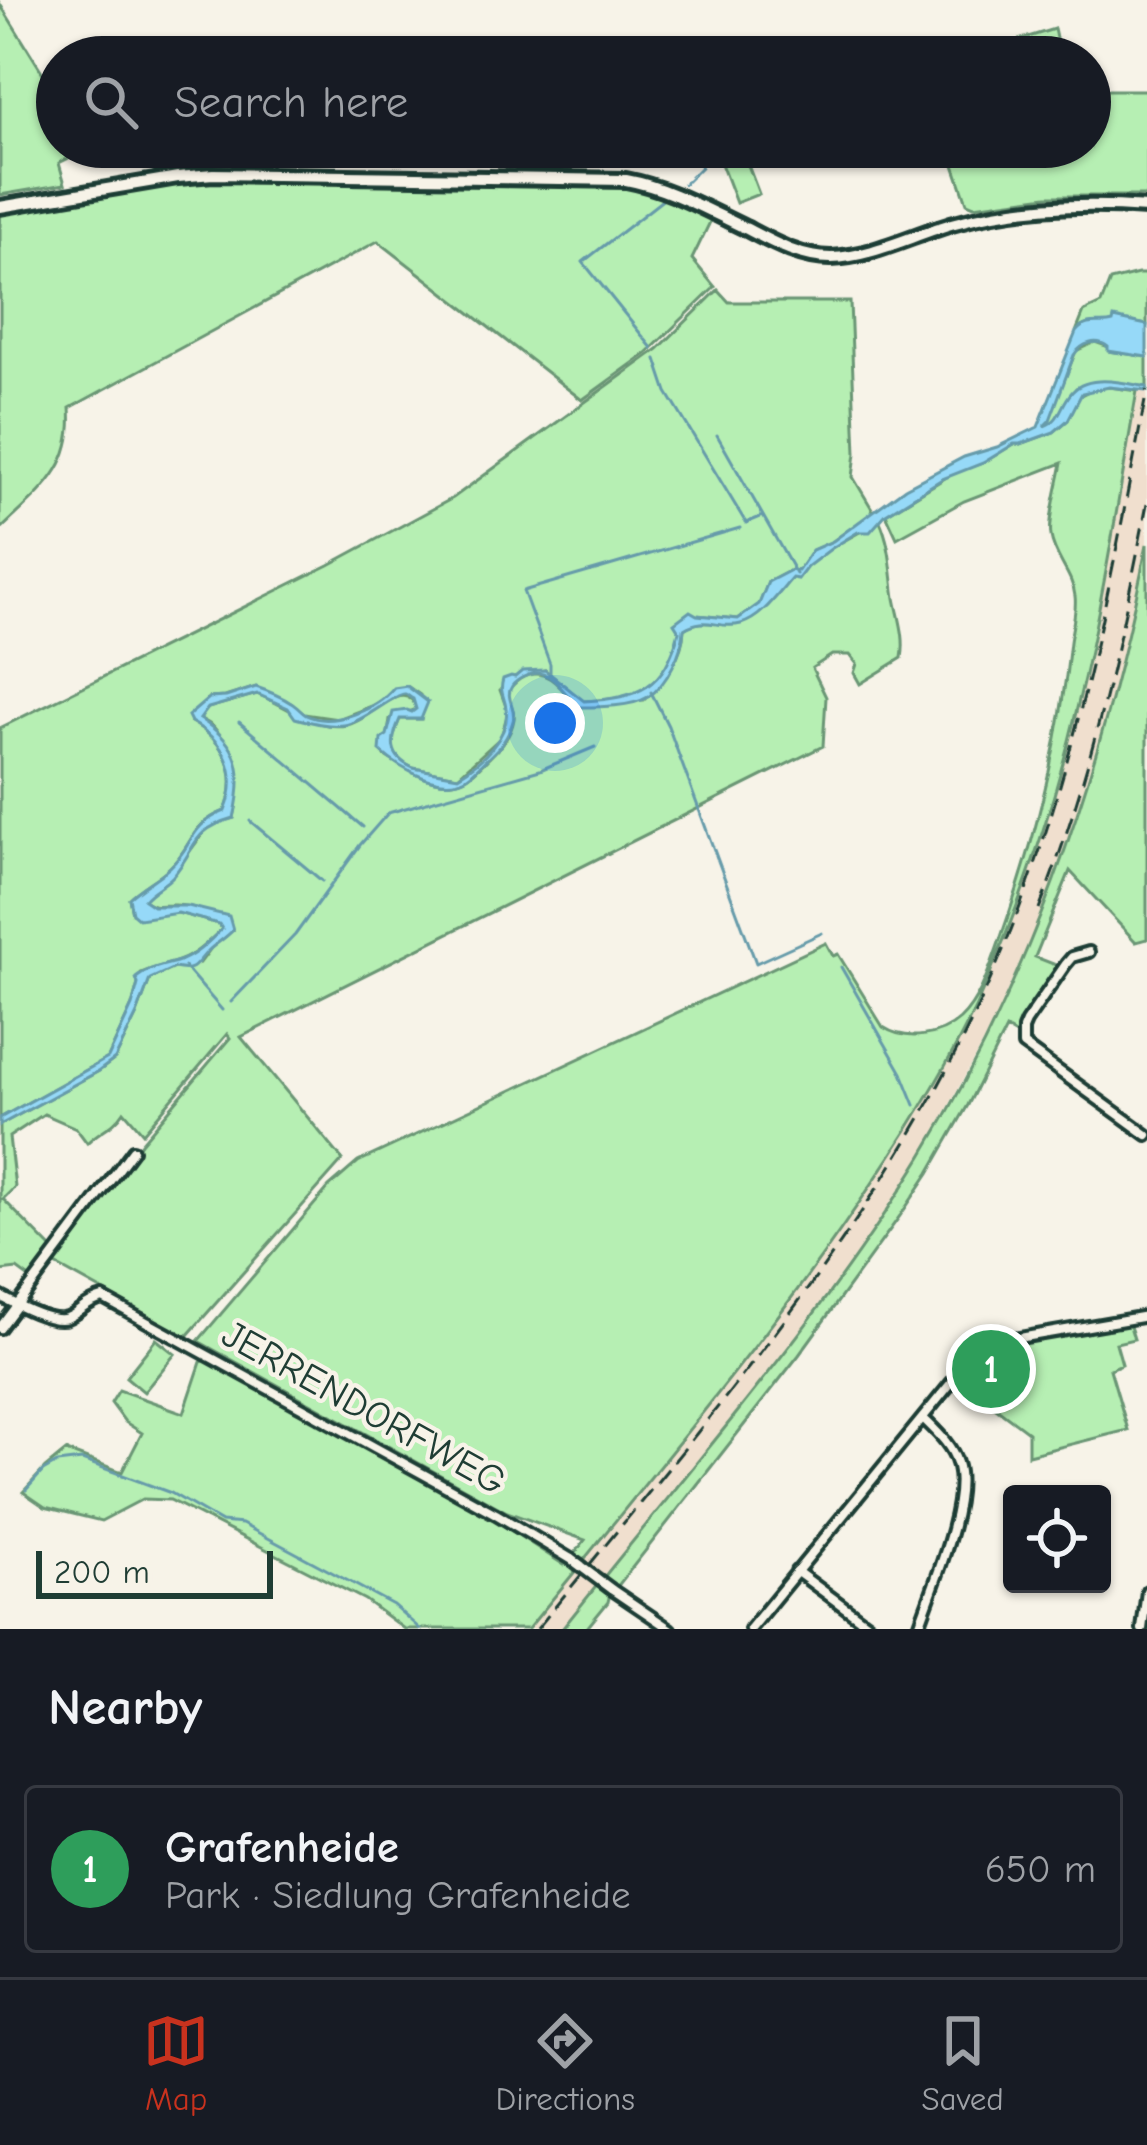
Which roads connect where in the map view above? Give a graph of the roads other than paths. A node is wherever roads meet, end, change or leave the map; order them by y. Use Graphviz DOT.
graph roads {
  1 [pos="0,207"];
  2 [pos="1147,208"];
  3 [pos="1089,952"];
  4 [pos="1147,1135"];
  5 [pos="133,1150"];
  6 [pos="0,1296"];
  7 [pos="17,1305"];
  8 [pos="1147,1316"];
  9 [pos="0,1328"];
  10 [pos="923,1418"];
  11 [pos="796,1570"];
  12 [pos="1147,1591"];
  13 [pos="670,1629"];
  14 [pos="750,1629"];
  15 [pos="874,1629"];
  16 [pos="918,1629"];
  17 [pos="1142,1629"];
  1 -- 2 [label="main road"];
  3 -- 4 [label="street"];
  5 -- 7 [label="street"];
  6 -- 7 [label="street, JERRENDORFWEG"];
  7 -- 9 [label="street"];
  7 -- 13 [label="street, JERRENDORFWEG, bridge"];
  8 -- 10 [label="street"];
  10 -- 11 [label="street"];
  10 -- 16 [label="street"];
  11 -- 14 [label="street"];
  11 -- 15 [label="street"];
  12 -- 17 [label="street"];
}
